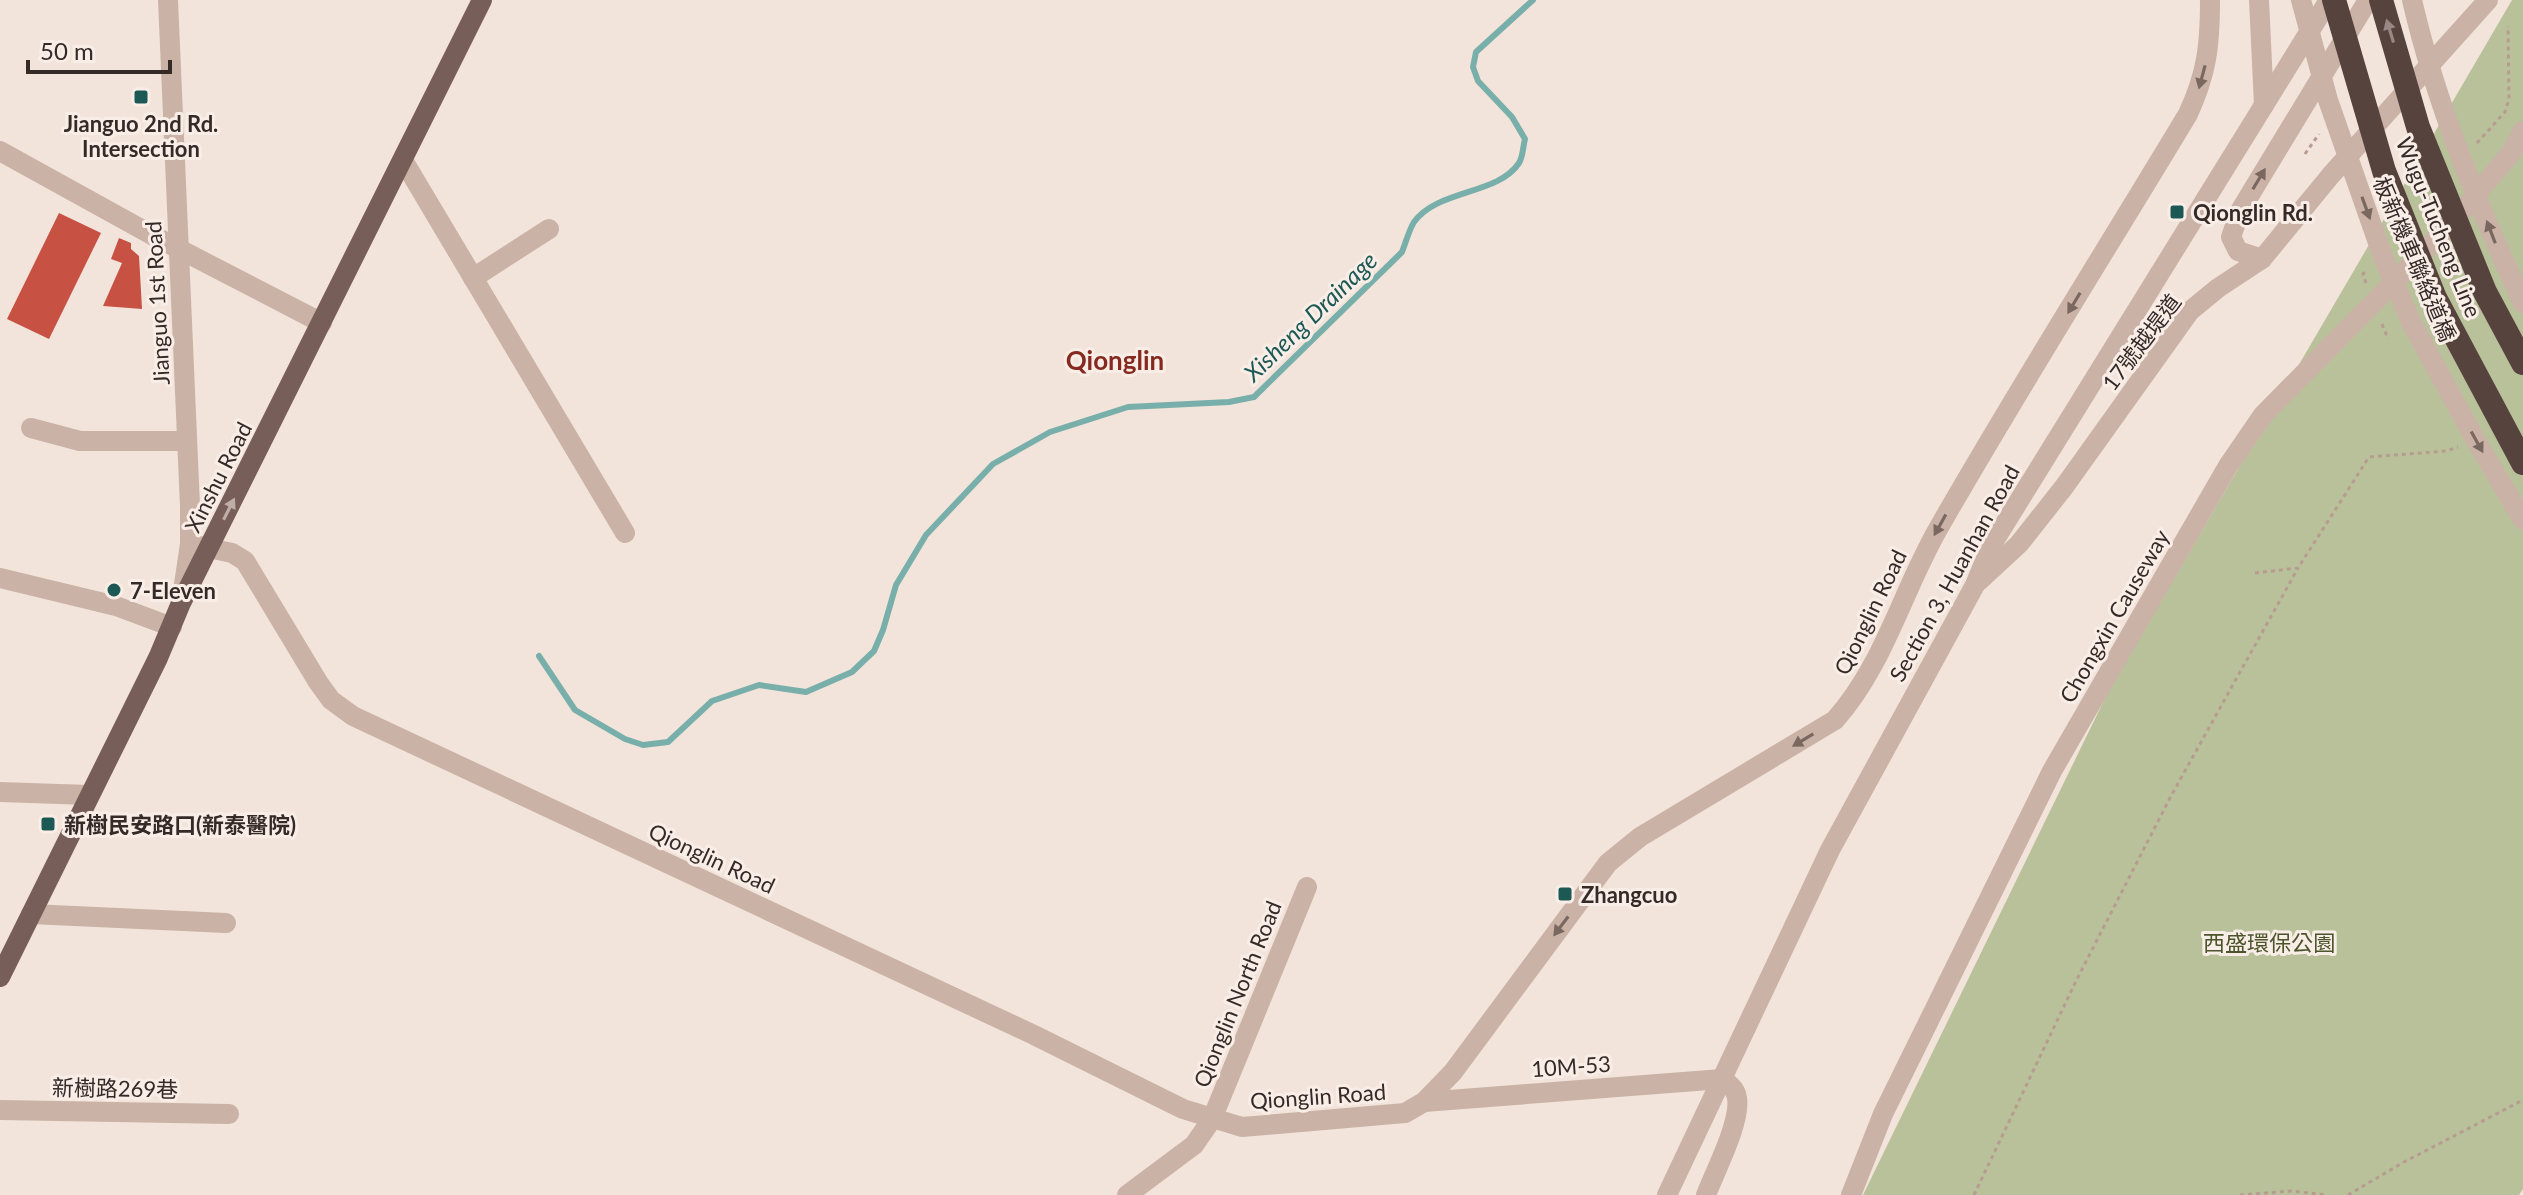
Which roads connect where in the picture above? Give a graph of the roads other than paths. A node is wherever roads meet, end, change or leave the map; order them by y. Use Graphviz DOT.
graph roads {
  1 [pos="168,0"];
  2 [pos="482,0"];
  3 [pos="2210,0"];
  4 [pos="2259,0"];
  5 [pos="2301,0"];
  6 [pos="2332,0"];
  7 [pos="2368,0"];
  8 [pos="2381,0"];
  9 [pos="2412,0"];
  10 [pos="2488,0"];
  11 [pos="2264,105"];
  12 [pos="2523,131"];
  13 [pos="0,151"];
  14 [pos="403,160"];
  15 [pos="549,229"];
  16 [pos="178,248"];
  17 [pos="2262,259"];
  18 [pos="473,278"];
  19 [pos="2523,303"];
  20 [pos="322,323"];
  21 [pos="2523,363"];
  22 [pos="31,428"];
  23 [pos="187,441"];
  24 [pos="2523,463"];
  25 [pos="2523,520"];
  26 [pos="625,533"];
  27 [pos="200,546"];
  28 [pos="0,578"];
  29 [pos="1975,585"];
  30 [pos="172,627"];
  31 [pos="0,792"];
  32 [pos="89,795"];
  33 [pos="1307,887"];
  34 [pos="31,914"];
  35 [pos="226,923"];
  36 [pos="0,977"];
  37 [pos="1722,1079"];
  38 [pos="1424,1102"];
  39 [pos="0,1110"];
  40 [pos="229,1114"];
  41 [pos="1212,1119"];
  42 [pos="1127,1195"];
  43 [pos="1667,1195"];
  44 [pos="1706,1195"];
  45 [pos="1851,1195"];
  1 -- 16 [label="street, Jianguo 1st Road"];
  2 -- 14 [label="main road, Xinshu Road"];
  3 -- 38 [label="street, Qionglin Road, one-way"];
  4 -- 11 [label="street"];
  5 -- 25 [label="street, 板新機車聯絡道橋, one-way, bridge"];
  6 -- 11 [label="street, Section 3, Huanhan Road"];
  6 -- 24 [label="highway, Wugu-Tucheng Line, bridge"];
  17 -- 7 [label="street, one-way"];
  21 -- 8 [label="highway, Wugu-Tucheng Line, one-way, bridge"];
  19 -- 9 [label="street, one-way, bridge"];
  10 -- 17 [label="street, 17號越堤道"];
  11 -- 29 [label="street, Section 3, Huanhan Road"];
  12 -- 45 [label="street, Chongxin Causeway"];
  13 -- 16 [label="street"];
  14 -- 18 [label="street"];
  14 -- 20 [label="main road, Xinshu Road"];
  15 -- 18 [label="street"];
  16 -- 20 [label="street"];
  16 -- 23 [label="street, Jianguo 1st Road"];
  17 -- 29 [label="street, 17號越堤道"];
  18 -- 26 [label="street"];
  27 -- 20 [label="main road, Xinshu Road, one-way"];
  22 -- 23 [label="street"];
  23 -- 27 [label="street, Jianguo 1st Road"];
  27 -- 30 [label="main road, Xinshu Road"];
  27 -- 41 [label="street, Qionglin Road"];
  28 -- 30 [label="street"];
  29 -- 37 [label="street, Section 3, Huanhan Road"];
  30 -- 32 [label="main road, Xinshu Road"];
  31 -- 32 [label="street"];
  32 -- 34 [label="main road, Xinshu Road"];
  33 -- 41 [label="street, Qionglin North Road"];
  34 -- 35 [label="street"];
  34 -- 36 [label="main road, Xinshu Road"];
  37 -- 38 [label="street, 10M-53"];
  37 -- 43 [label="street, Section 3, Huanhan Road"];
  37 -- 44 [label="street"];
  38 -- 41 [label="street, Qionglin Road"];
  39 -- 40 [label="street, 新樹路269巷"];
  41 -- 42 [label="street, Qionglin North Road"];
}
